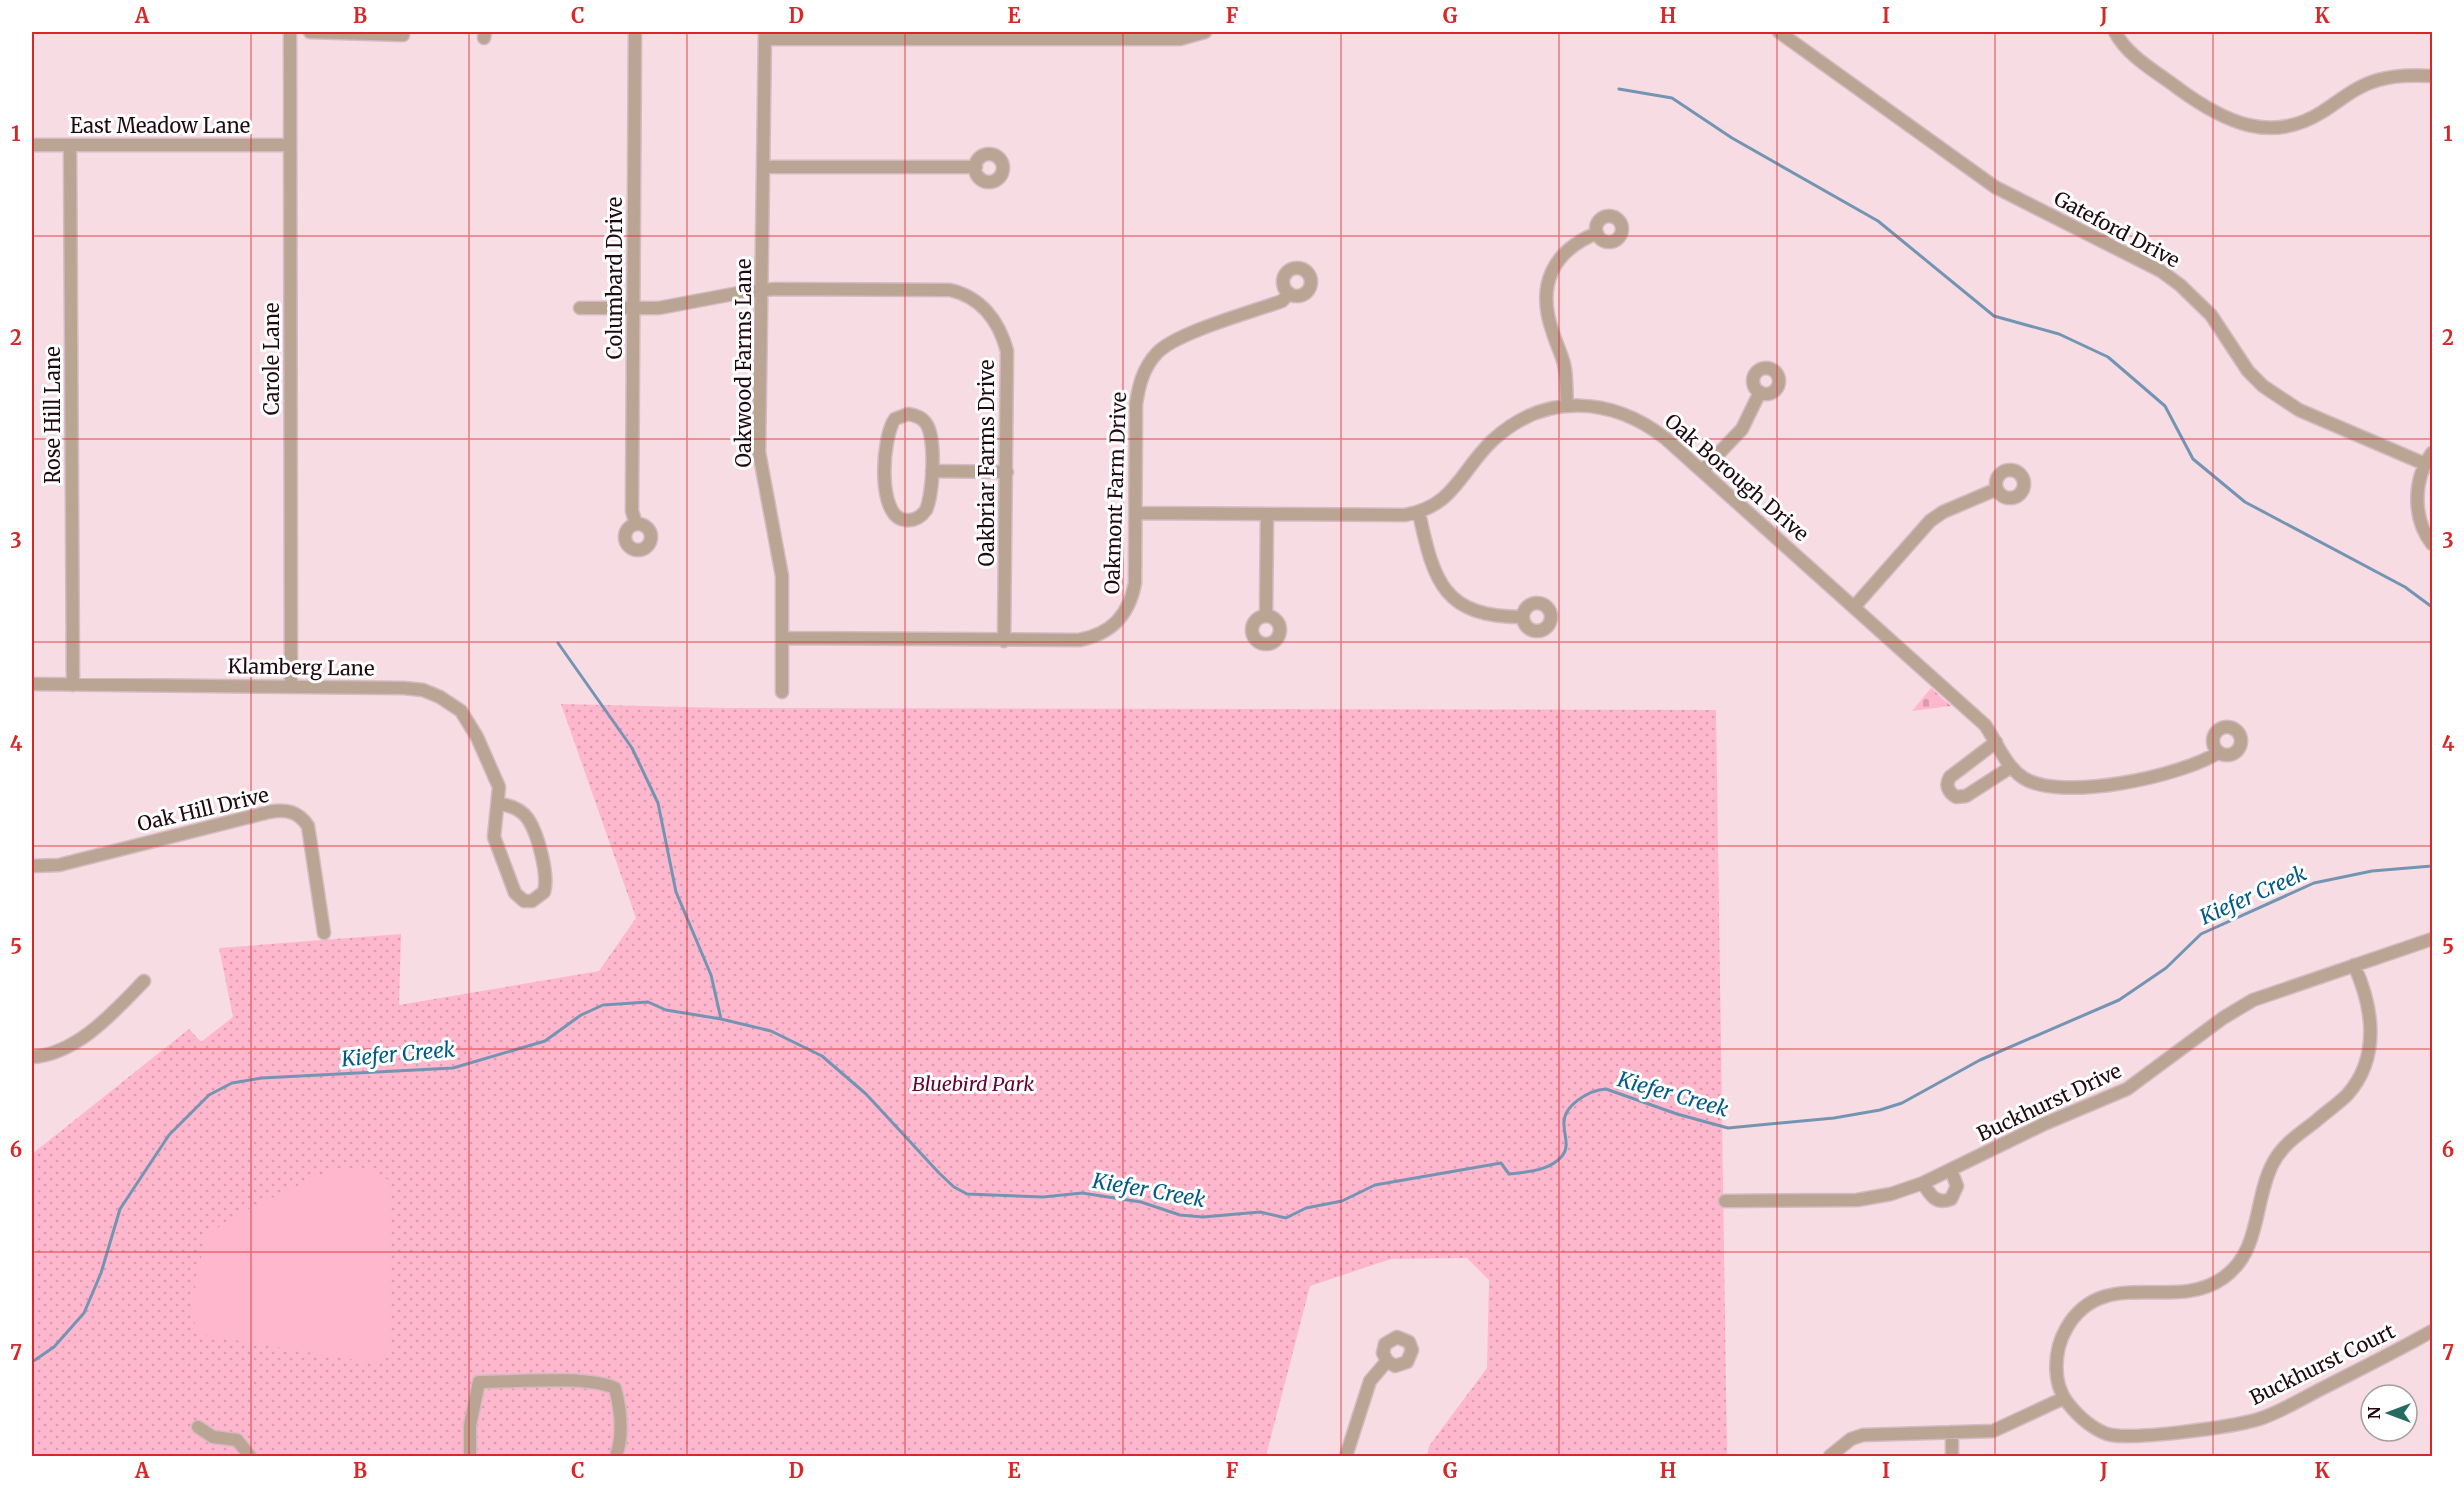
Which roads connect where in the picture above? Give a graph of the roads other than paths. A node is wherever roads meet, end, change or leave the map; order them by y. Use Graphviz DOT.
graph roads {
  1 [pos="290,32"];
  2 [pos="310,32"];
  3 [pos="635,32"];
  4 [pos="1205,32"];
  5 [pos="1779,32"];
  6 [pos="2115,32"];
  7 [pos="403,34"];
  8 [pos="765,35"];
  9 [pos="2433,76"];
  10 [pos="32,145"];
  11 [pos="70,145"];
  12 [pos="289,145"];
  13 [pos="764,167"];
  14 [pos="976,167"];
  15 [pos="1597,232"];
  16 [pos="762,290"];
  17 [pos="1289,293"];
  18 [pos="580,308"];
  19 [pos="633,309"];
  20 [pos="1760,392"];
  21 [pos="1567,405"];
  22 [pos="2433,453"];
  23 [pos="2425,464"];
  24 [pos="932,471"];
  25 [pos="1702,471"];
  26 [pos="1007,472"];
  27 [pos="1997,489"];
  28 [pos="1136,513"];
  29 [pos="1419,513"];
  30 [pos="1267,514"];
  31 [pos="636,524"];
  32 [pos="2433,544"];
  33 [pos="1854,607"];
  34 [pos="1266,616"];
  35 [pos="1524,617"];
  36 [pos="783,638"];
  37 [pos="1004,640"];
  38 [pos="32,684"];
  39 [pos="73,685"];
  40 [pos="291,687"];
  41 [pos="782,692"];
  42 [pos="1996,742"];
  43 [pos="2219,752"];
  44 [pos="2011,767"];
  45 [pos="498,804"];
  46 [pos="32,866"];
  47 [pos="324,933"];
  48 [pos="2433,939"];
  49 [pos="2354,965"];
  50 [pos="144,981"];
  51 [pos="32,1057"];
  52 [pos="1951,1170"];
  53 [pos="1923,1183"];
  54 [pos="1725,1201"];
  55 [pos="2433,1331"];
  56 [pos="1387,1361"];
  57 [pos="2064,1398"];
  58 [pos="198,1427"];
  59 [pos="1952,1432"];
  60 [pos="250,1456"];
  61 [pos="470,1456"];
  62 [pos="616,1456"];
  63 [pos="1346,1456"];
  64 [pos="1830,1456"];
  65 [pos="1952,1456"];
  1 -- 12 [label="street, Carole Lane"];
  2 -- 7 [label="street"];
  3 -- 19 [label="street, Columbard Drive"];
  4 -- 8 [label="street"];
  5 -- 23 [label="street, Gateford Drive"];
  6 -- 9 [label="street"];
  8 -- 13 [label="street, Oakwood Farms Lane"];
  10 -- 11 [label="street, East Meadow Lane"];
  11 -- 12 [label="street, East Meadow Lane"];
  11 -- 39 [label="street, Rose Hill Lane"];
  12 -- 40 [label="street, Carole Lane"];
  13 -- 14 [label="street"];
  13 -- 16 [label="street, Oakwood Farms Lane"];
  15 -- 21 [label="street"];
  16 -- 19 [label="street, Oakbriar Farms Drive"];
  16 -- 26 [label="street, Oakbriar Farms Drive"];
  16 -- 36 [label="street, Oakwood Farms Lane"];
  17 -- 28 [label="street, Oakmont Farm Drive"];
  18 -- 19 [label="street, Oakbriar Farms Drive"];
  19 -- 31 [label="street, Columbard Drive"];
  20 -- 25 [label="street"];
  21 -- 25 [label="street, Oak Borough Drive"];
  21 -- 29 [label="street, Oak Borough Drive"];
  22 -- 23 [label="street"];
  23 -- 32 [label="street"];
  24 -- 24 [label="street"];
  24 -- 26 [label="street"];
  25 -- 33 [label="street, Oak Borough Drive"];
  26 -- 37 [label="street, Oakbriar Farms Drive"];
  27 -- 33 [label="street"];
  28 -- 30 [label="street, Oak Borough Drive"];
  28 -- 37 [label="street, Oakmont Farm Drive"];
  29 -- 30 [label="street, Oak Borough Drive"];
  29 -- 35 [label="street"];
  30 -- 34 [label="street"];
  33 -- 42 [label="street, Oak Borough Drive"];
  36 -- 37 [label="street, Oakmont Farm Drive"];
  36 -- 41 [label="street, Oakwood Farms Lane"];
  38 -- 39 [label="street, Klamberg Lane"];
  39 -- 40 [label="street, Klamberg Lane"];
  40 -- 45 [label="street, Klamberg Lane"];
  42 -- 44 [label="street, Oak Borough Drive"];
  42 -- 44 [label="street"];
  43 -- 44 [label="street, Oak Borough Drive"];
  45 -- 45 [label="street, Klamberg Lane"];
  46 -- 47 [label="street, Oak Hill Drive"];
  48 -- 49 [label="street, Buckhurst Drive"];
  49 -- 52 [label="street, Buckhurst Drive"];
  49 -- 57 [label="street"];
  50 -- 51 [label="street"];
  52 -- 53 [label="street, Buckhurst Drive"];
  52 -- 53 [label="street"];
  53 -- 54 [label="street, Buckhurst Drive"];
  55 -- 57 [label="street, Buckhurst Court"];
  56 -- 56 [label="street"];
  56 -- 63 [label="street"];
  57 -- 59 [label="street"];
  58 -- 60 [label="street"];
  59 -- 64 [label="street"];
  59 -- 65 [label="street"];
  61 -- 62 [label="street"];
}
